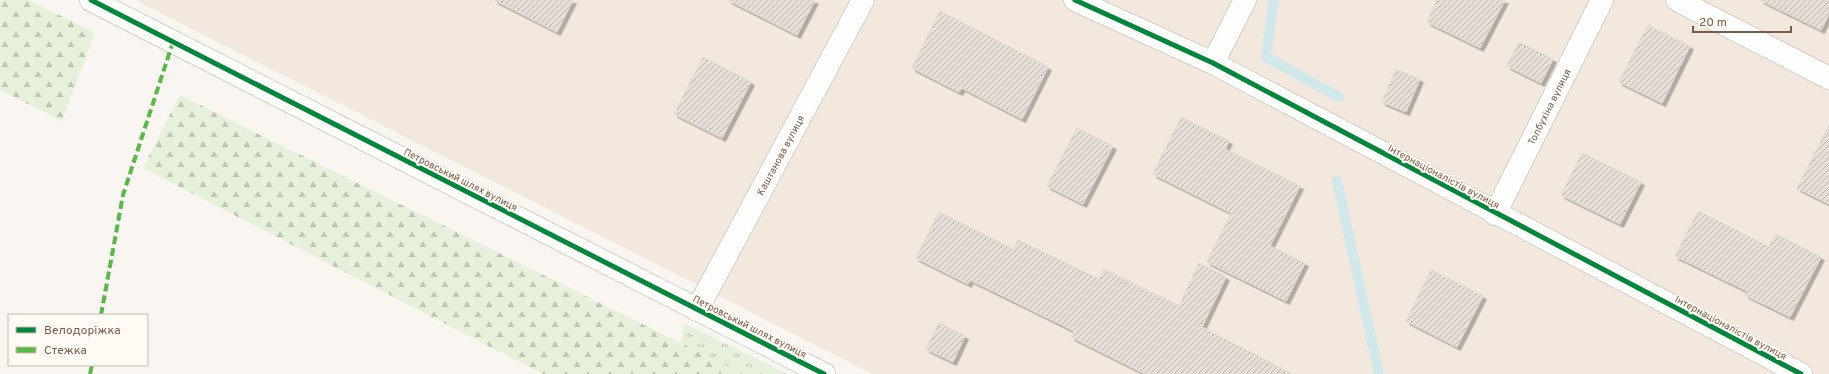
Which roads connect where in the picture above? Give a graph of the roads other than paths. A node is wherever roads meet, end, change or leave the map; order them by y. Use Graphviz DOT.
graph roads {
  1 [pos="90,0"];
  2 [pos="863,0"];
  3 [pos="1075,0"];
  4 [pos="1245,0"];
  5 [pos="1602,0"];
  6 [pos="1677,0"];
  7 [pos="1213,63"];
  8 [pos="1829,78"];
  9 [pos="1495,214"];
  10 [pos="697,310"];
  11 [pos="824,374"];
  12 [pos="1801,374"];
  1 -- 10 [label="street, Петровський шлях вулиця"];
  2 -- 10 [label="street, Каштанова вулиця"];
  3 -- 7 [label="street, Інтернаціоналістів вулиця"];
  4 -- 7 [label="street"];
  5 -- 9 [label="street, Толбухіна вулиця"];
  6 -- 8 [label="street"];
  7 -- 9 [label="street, Інтернаціоналістів вулиця"];
  9 -- 12 [label="street, Інтернаціоналістів вулиця"];
  10 -- 11 [label="street, Петровський шлях вулиця"];
}
